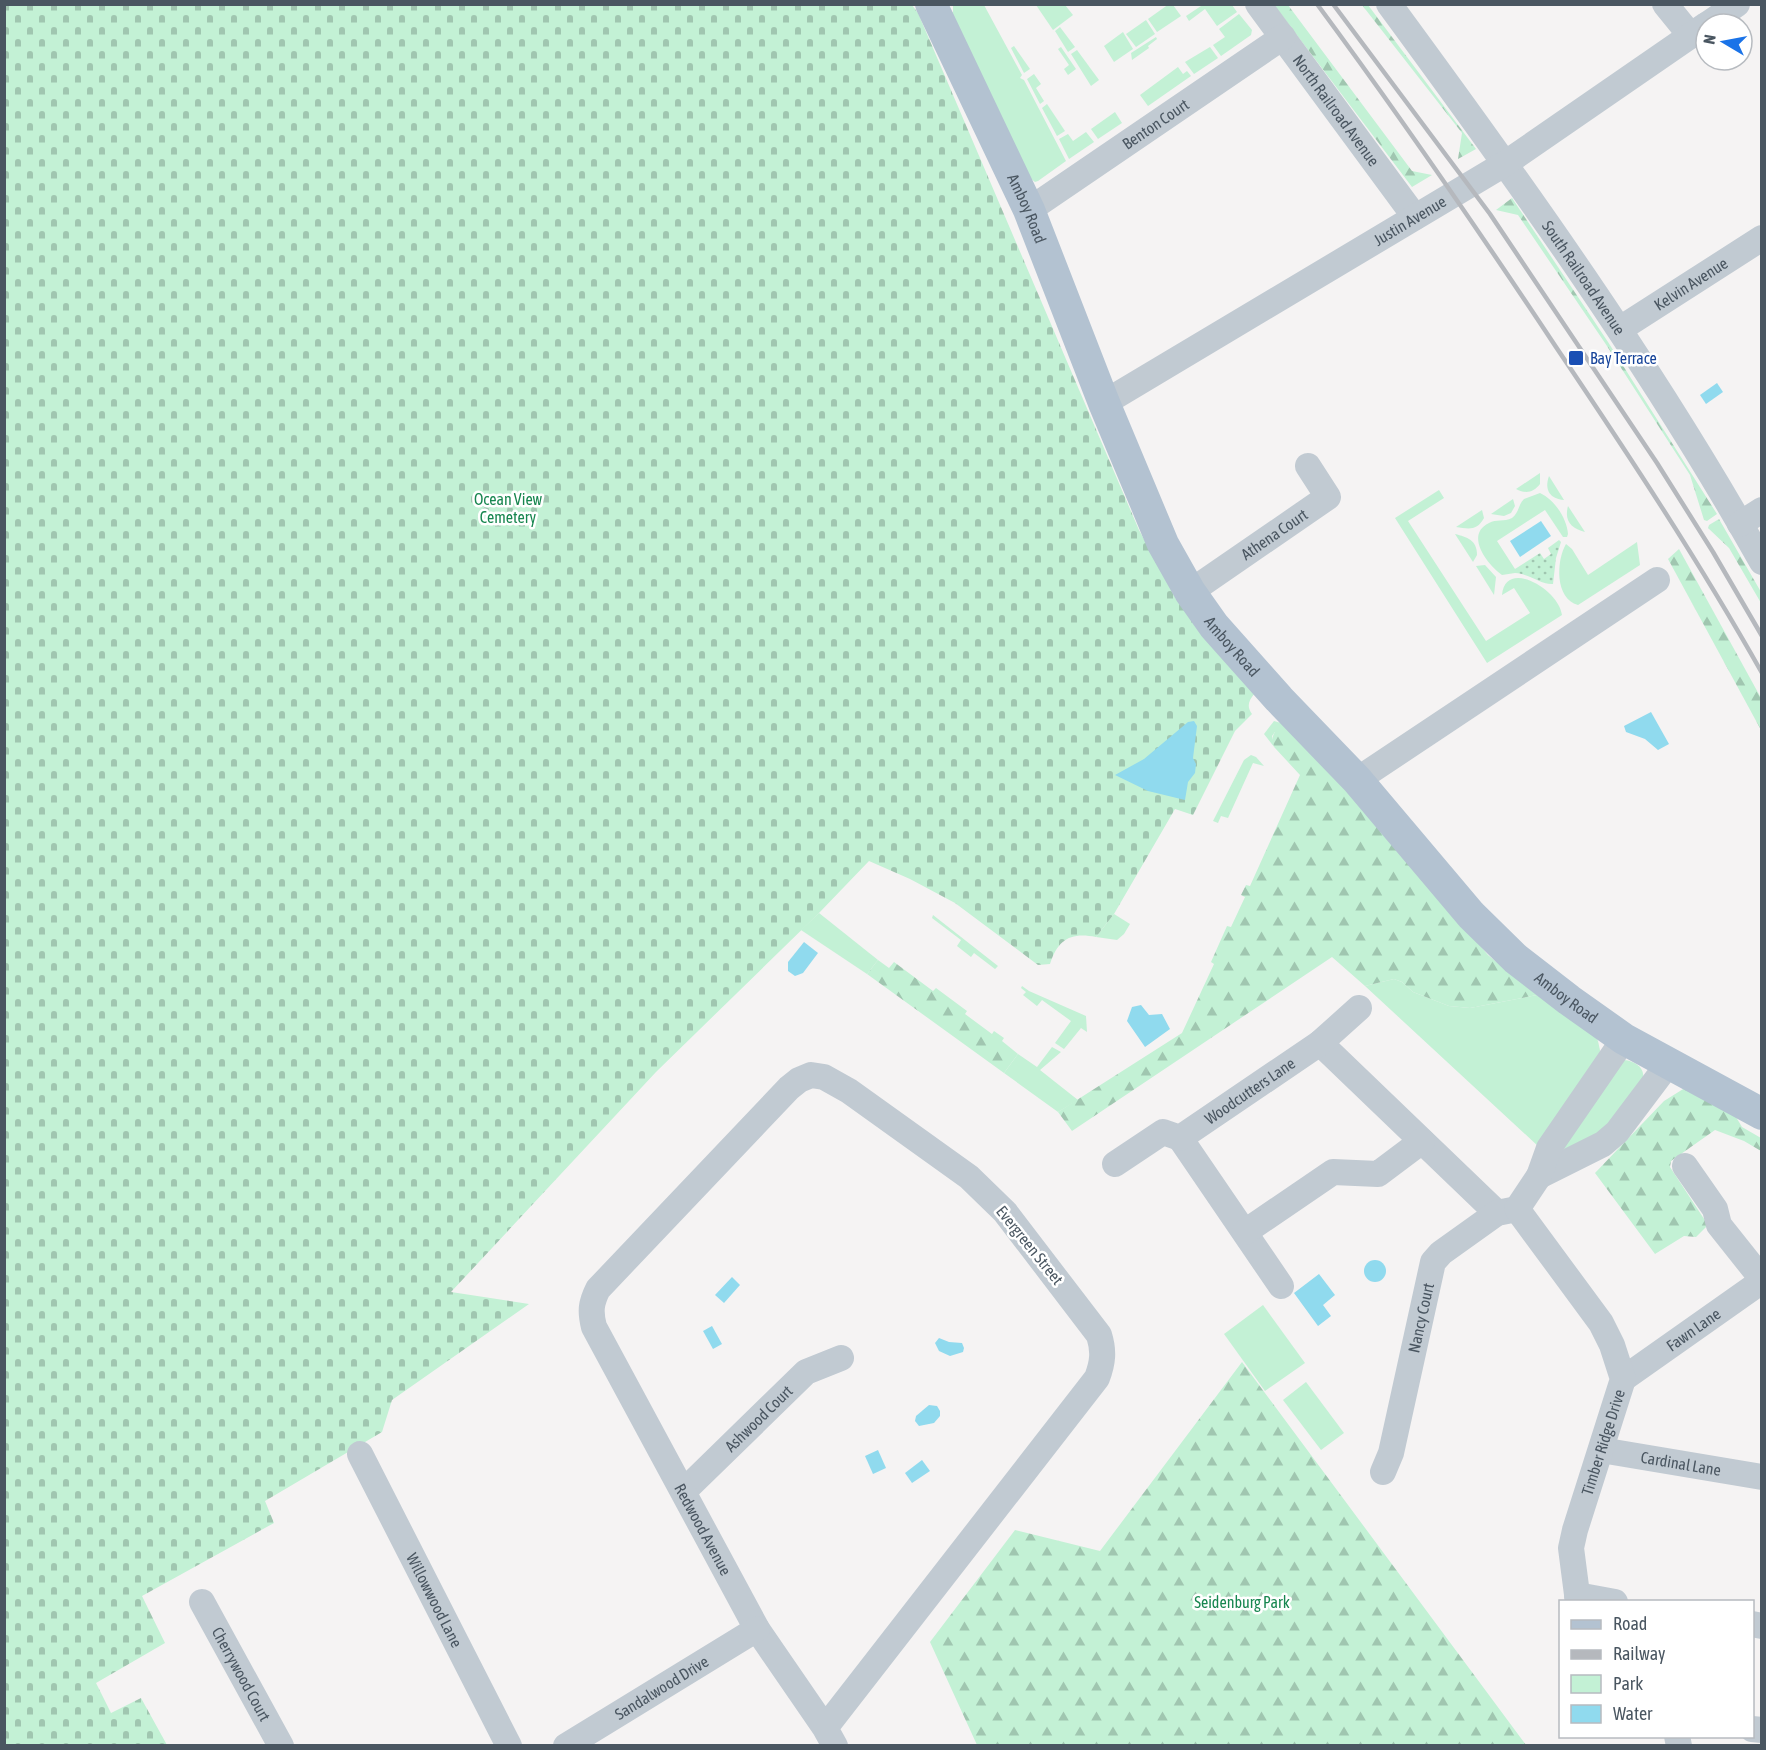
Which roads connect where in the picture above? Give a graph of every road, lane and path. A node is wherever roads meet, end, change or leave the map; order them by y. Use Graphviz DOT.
graph roads {
  1 [pos="931,4"];
  2 [pos="1258,4"];
  3 [pos="1389,4"];
  4 [pos="1665,4"];
  5 [pos="1694,23"];
  6 [pos="1694,34"];
  7 [pos="1283,37"];
  8 [pos="1506,163"];
  9 [pos="1029,210"];
  10 [pos="1415,217"];
  11 [pos="1761,238"];
  12 [pos="1620,329"];
  13 [pos="1104,404"];
  14 [pos="1308,466"];
  15 [pos="1761,510"];
  16 [pos="1740,524"];
  17 [pos="1761,562"];
  18 [pos="1657,580"];
  19 [pos="1190,592"];
  20 [pos="1357,780"];
  21 [pos="1359,1008"];
  22 [pos="1624,1039"];
  23 [pos="1320,1043"];
  24 [pos="1669,1063"];
  25 [pos="1761,1114"];
  26 [pos="1180,1138"];
  27 [pos="1422,1141"];
  28 [pos="1114,1164"];
  29 [pos="1685,1166"];
  30 [pos="1539,1176"];
  31 [pos="1507,1211"];
  32 [pos="1245,1232"];
  33 [pos="1761,1280"];
  34 [pos="1281,1287"];
  35 [pos="591,1303"];
  36 [pos="841,1358"];
  37 [pos="1623,1379"];
  38 [pos="1601,1450"];
  39 [pos="360,1454"];
  40 [pos="1383,1472"];
  41 [pos="1761,1477"];
  42 [pos="684,1491"];
  43 [pos="1577,1598"];
  44 [pos="1596,1600"];
  45 [pos="202,1602"];
  46 [pos="757,1629"];
  47 [pos="830,1737"];
  48 [pos="281,1746"];
  49 [pos="509,1746"];
  50 [pos="566,1746"];
  1 -- 9 [label="main road, Amboy Road"];
  2 -- 7 [label="street, North Railroad Avenue"];
  3 -- 8 [label="street, South Railroad Avenue"];
  4 -- 5 [label="street"];
  6 -- 8 [label="street, Justin Avenue"];
  7 -- 9 [label="street, Benton Court"];
  7 -- 10 [label="street, North Railroad Avenue"];
  8 -- 10 [label="street, Justin Avenue"];
  8 -- 12 [label="street, South Railroad Avenue"];
  9 -- 13 [label="main road, Amboy Road"];
  10 -- 13 [label="street, Justin Avenue"];
  11 -- 12 [label="street, Kelvin Avenue"];
  12 -- 16 [label="street, South Railroad Avenue"];
  13 -- 19 [label="main road, Amboy Road"];
  14 -- 19 [label="street, Athena Court"];
  15 -- 16 [label="street"];
  16 -- 17 [label="street, South Railroad Avenue"];
  18 -- 20 [label="street"];
  19 -- 20 [label="main road, Amboy Road"];
  20 -- 22 [label="main road, Amboy Road"];
  21 -- 23 [label="street, Woodcutters Lane"];
  22 -- 24 [label="main road, Amboy Road"];
  22 -- 30 [label="street"];
  23 -- 26 [label="street, Woodcutters Lane"];
  23 -- 27 [label="street"];
  24 -- 25 [label="main road, Amboy Road"];
  24 -- 30 [label="street"];
  26 -- 28 [label="street"];
  26 -- 32 [label="street"];
  27 -- 31 [label="street"];
  27 -- 32 [label="street"];
  29 -- 33 [label="street"];
  30 -- 31 [label="street"];
  31 -- 37 [label="street, Timber Ridge Drive"];
  31 -- 40 [label="street, Nancy Court"];
  32 -- 34 [label="street"];
  33 -- 37 [label="street, Fawn Lane"];
  35 -- 42 [label="street, Redwood Avenue"];
  35 -- 47 [label="street, Evergreen Street"];
  36 -- 42 [label="street, Ashwood Court"];
  37 -- 38 [label="street, Timber Ridge Drive"];
  38 -- 41 [label="street, Cardinal Lane"];
  38 -- 43 [label="street, Timber Ridge Drive"];
  39 -- 49 [label="street, Willowwood Lane"];
  42 -- 46 [label="street, Redwood Avenue"];
  43 -- 44 [label="street"];
  45 -- 48 [label="street, Cherrywood Court"];
  46 -- 47 [label="street, Redwood Avenue"];
  46 -- 50 [label="street, Sandalwood Drive"];
}
